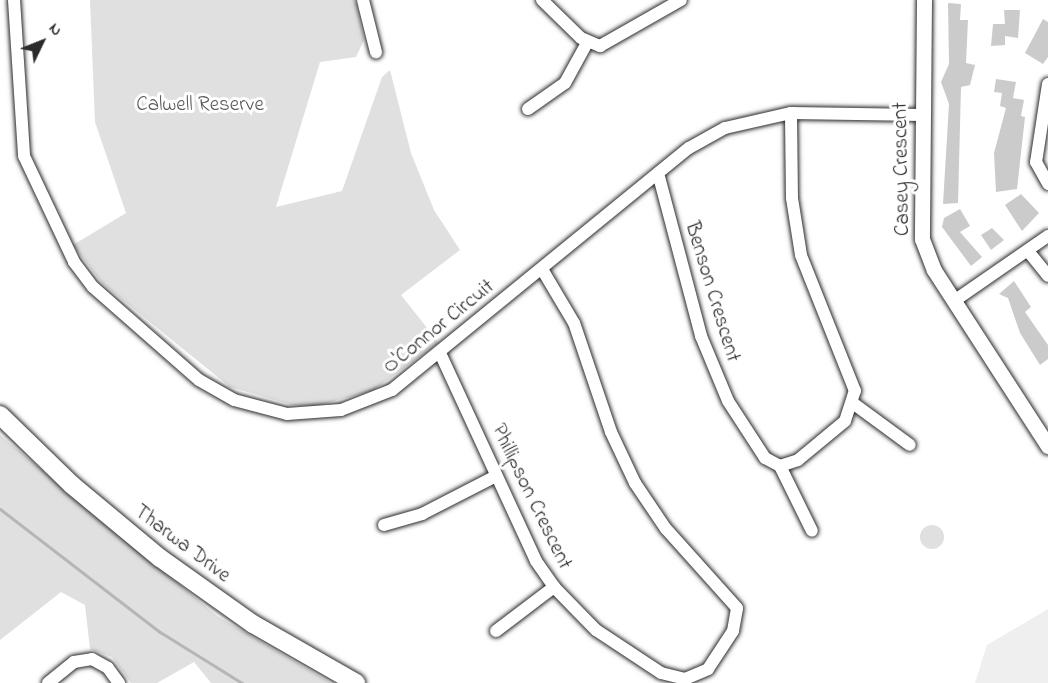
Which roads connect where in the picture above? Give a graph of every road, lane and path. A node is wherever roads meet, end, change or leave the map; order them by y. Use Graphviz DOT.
graph roads {
  1 [pos="14,0"];
  2 [pos="363,0"];
  3 [pos="542,0"];
  4 [pos="681,0"];
  5 [pos="924,0"];
  6 [pos="587,43"];
  7 [pos="376,52"];
  8 [pos="1048,84"];
  9 [pos="528,109"];
  10 [pos="791,113"];
  11 [pos="922,115"];
  12 [pos="658,173"];
  13 [pos="1048,184"];
  14 [pos="1048,236"];
  15 [pos="1028,251"];
  16 [pos="542,269"];
  17 [pos="1048,276"];
  18 [pos="954,301"];
  19 [pos="440,353"];
  20 [pos="854,404"];
  21 [pos="0,415"];
  22 [pos="910,445"];
  23 [pos="1048,446"];
  24 [pos="780,466"];
  25 [pos="496,476"];
  26 [pos="384,525"];
  27 [pos="812,531"];
  28 [pos="554,587"];
  29 [pos="496,631"];
  30 [pos="48,683"];
  31 [pos="119,683"];
  32 [pos="356,683"];
  1 -- 19 [label="street, O'Connor Circuit"];
  2 -- 7 [label="street"];
  3 -- 6 [label="street"];
  4 -- 6 [label="street"];
  5 -- 11 [label="street, Casey Crescent"];
  6 -- 9 [label="street"];
  8 -- 13 [label="street"];
  10 -- 11 [label="street, O'Connor Circuit"];
  10 -- 12 [label="street, O'Connor Circuit"];
  10 -- 20 [label="street"];
  11 -- 18 [label="street, Casey Crescent"];
  12 -- 16 [label="street, O'Connor Circuit"];
  12 -- 24 [label="street, Benson Crescent"];
  14 -- 15 [label="street"];
  15 -- 17 [label="street"];
  15 -- 18 [label="street"];
  16 -- 19 [label="street, O'Connor Circuit"];
  16 -- 28 [label="street, Phillipson Crescent"];
  18 -- 23 [label="street, Casey Crescent"];
  19 -- 25 [label="street, Phillipson Crescent"];
  20 -- 22 [label="street"];
  20 -- 24 [label="street"];
  21 -- 32 [label="main road, Tharwa Drive"];
  24 -- 27 [label="street"];
  25 -- 26 [label="street"];
  25 -- 28 [label="street, Phillipson Crescent"];
  28 -- 29 [label="street"];
  30 -- 31 [label="street"];
}
